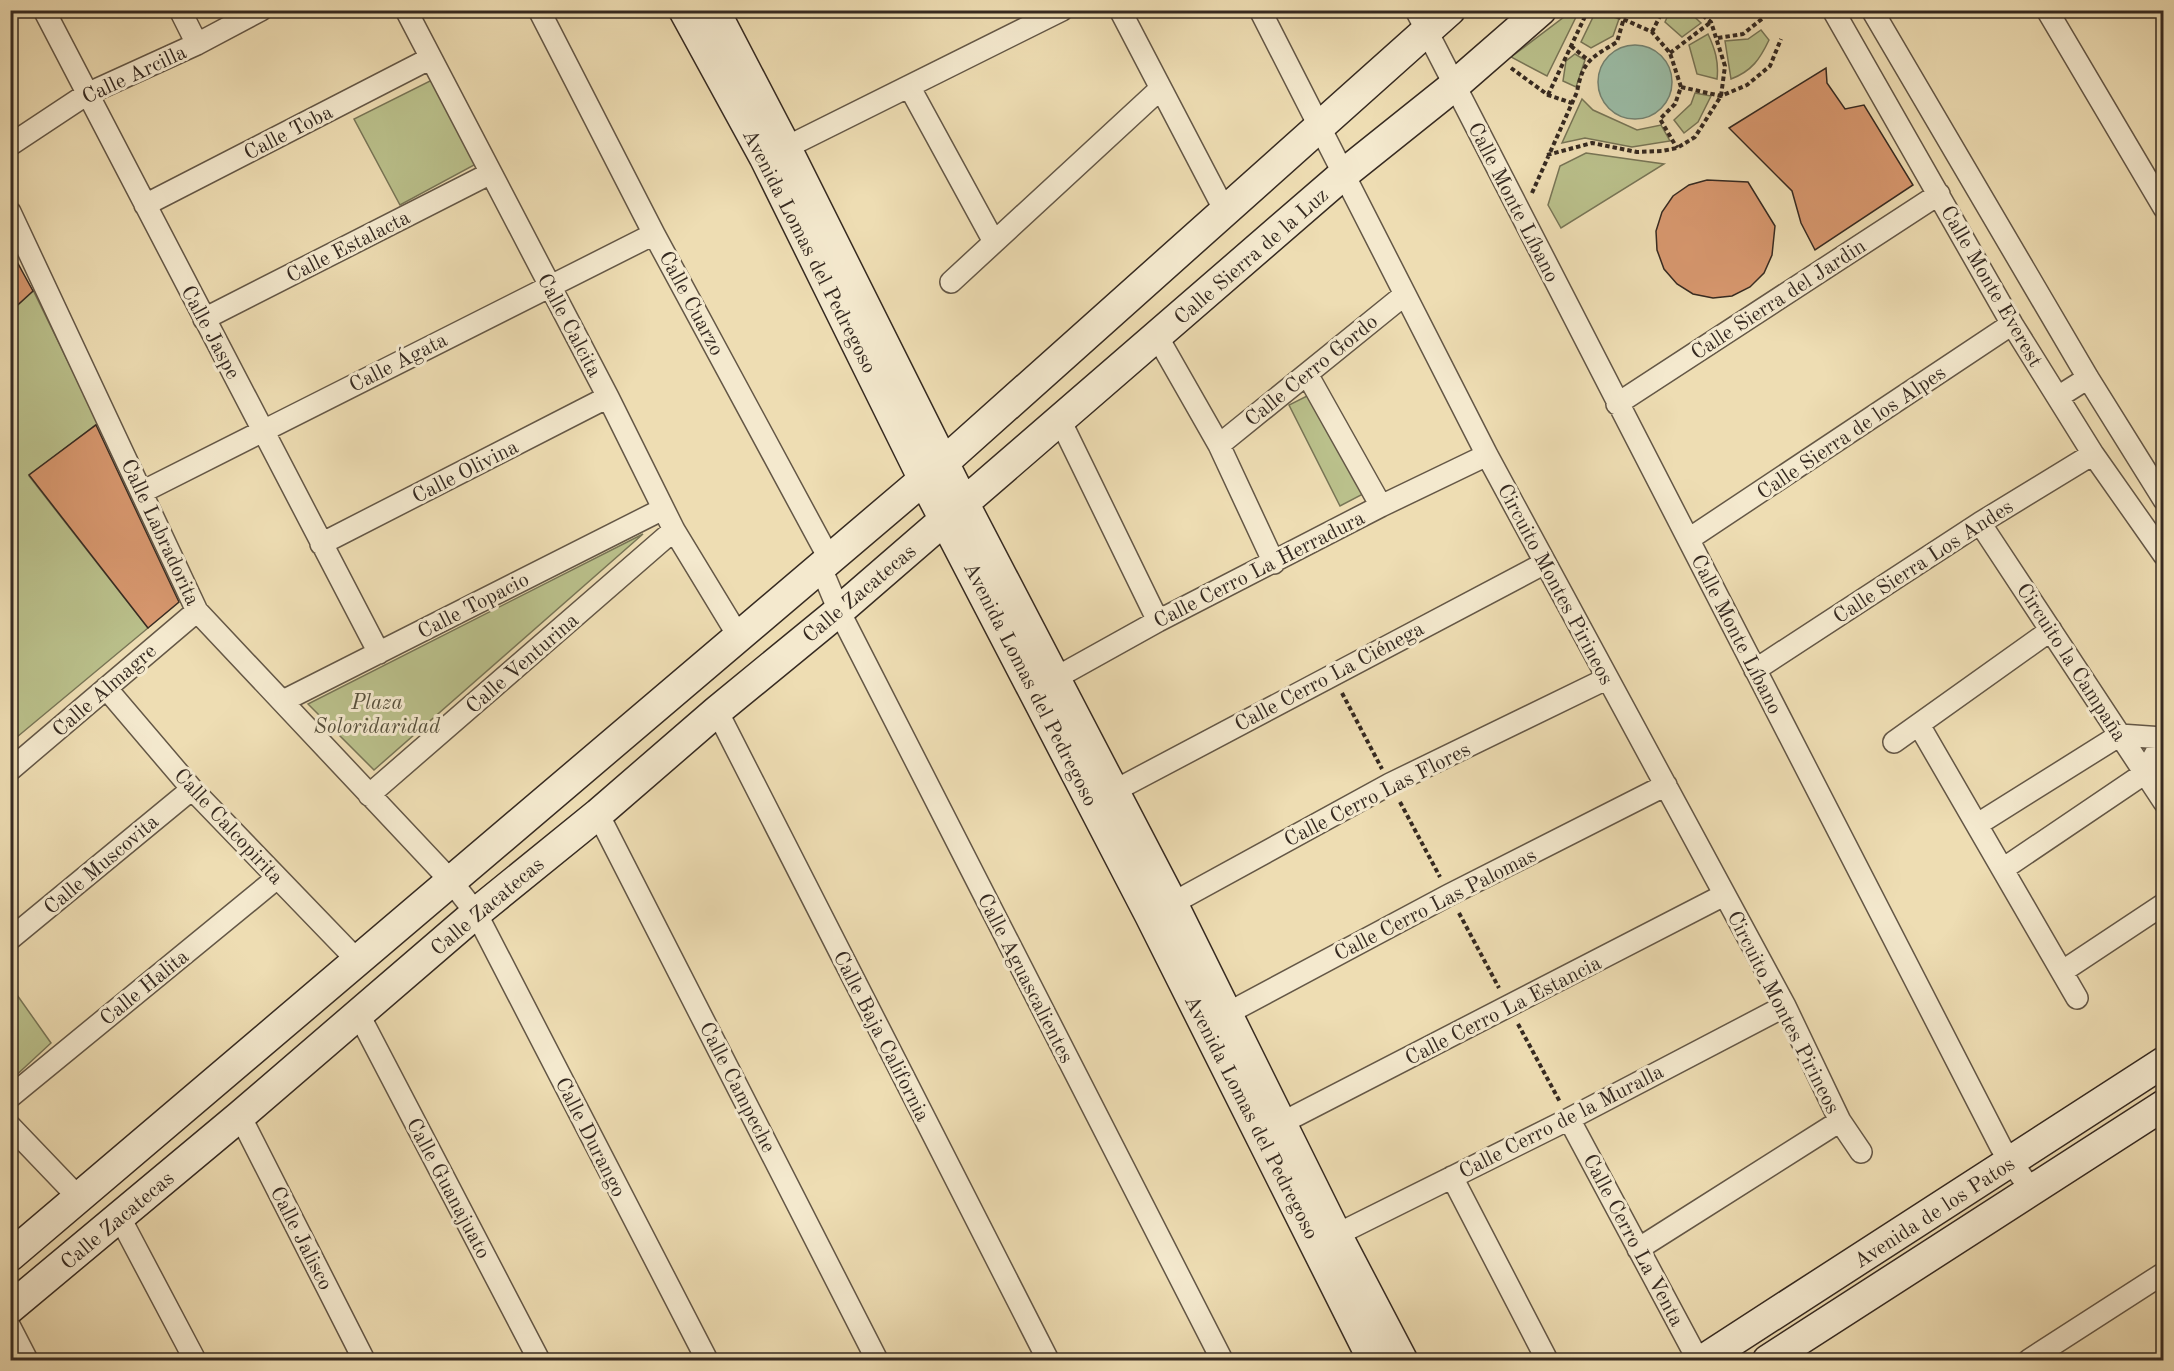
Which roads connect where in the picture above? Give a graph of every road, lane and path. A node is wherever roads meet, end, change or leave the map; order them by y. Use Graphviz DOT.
graph roads {
  1 [pos="44,10"];
  2 [pos="180,10"];
  3 [pos="261,10"];
  4 [pos="406,10"];
  5 [pos="539,10"];
  6 [pos="684,10"];
  7 [pos="714,10"];
  8 [pos="1062,10"];
  9 [pos="1120,10"];
  10 [pos="1260,10"];
  11 [pos="1450,10"];
  12 [pos="1540,10"];
  13 [pos="1588,10"];
  14 [pos="1603,10"];
  15 [pos="1663,10"];
  16 [pos="1696,10"];
  17 [pos="1833,10"];
  18 [pos="1872,10"];
  19 [pos="2047,10"];
  20 [pos="1624,18"];
  21 [pos="1762,18"];
  22 [pos="1711,22"];
  23 [pos="1425,29"];
  24 [pos="1652,32"];
  25 [pos="1718,38"];
  26 [pos="1781,39"];
  27 [pos="197,44"];
  28 [pos="1572,46"];
  29 [pos="1670,53"];
  30 [pos="1491,54"];
  31 [pos="431,58"];
  32 [pos="1588,60"];
  33 [pos="1453,80"];
  34 [pos="1681,87"];
  35 [pos="910,88"];
  36 [pos="1159,90"];
  37 [pos="1920,90"];
  38 [pos="87,94"];
  39 [pos="1548,95"];
  40 [pos="1721,96"];
  41 [pos="1572,103"];
  42 [pos="1890,107"];
  43 [pos="1323,133"];
  44 [pos="10,145"];
  45 [pos="1677,148"];
  46 [pos="776,153"];
  47 [pos="1547,155"];
  48 [pos="1343,169"];
  49 [pos="491,173"];
  50 [pos="1939,194"];
  51 [pos="1529,204"];
  52 [pos="145,205"];
  53 [pos="2163,208"];
  54 [pos="1225,211"];
  55 [pos="10,212"];
  56 [pos="654,234"];
  57 [pos="993,240"];
  58 [pos="951,282"];
  59 [pos="550,286"];
  60 [pos="1403,296"];
  61 [pos="204,319"];
  62 [pos="2012,324"];
  63 [pos="1158,338"];
  64 [pos="1307,374"];
  65 [pos="2088,378"];
  66 [pos="2058,397"];
  67 [pos="608,398"];
  68 [pos="1617,404"];
  69 [pos="1059,418"];
  70 [pos="262,430"];
  71 [pos="1219,445"];
  72 [pos="2093,453"];
  73 [pos="1487,455"];
  74 [pos="934,471"];
  75 [pos="142,492"];
  76 [pos="2163,500"];
  77 [pos="2163,505"];
  78 [pos="952,506"];
  79 [pos="1381,506"];
  80 [pos="663,509"];
  81 [pos="2140,520"];
  82 [pos="1980,523"];
  83 [pos="674,530"];
  84 [pos="1689,539"];
  85 [pos="321,544"];
  86 [pos="2163,555"];
  87 [pos="1274,563"];
  88 [pos="1545,563"];
  89 [pos="827,566"];
  90 [pos="835,603"];
  91 [pos="197,610"];
  92 [pos="1158,621"];
  93 [pos="2051,630"];
  94 [pos="739,637"];
  95 [pos="379,653"];
  96 [pos="1755,670"];
  97 [pos="1606,679"];
  98 [pos="1046,684"];
  99 [pos="106,688"];
  100 [pos="283,701"];
  101 [pos="717,711"];
  102 [pos="1919,724"];
  103 [pos="2120,735"];
  104 [pos="2163,738"];
  105 [pos="1894,742"];
  106 [pos="10,770"];
  107 [pos="2145,773"];
  108 [pos="1666,785"];
  109 [pos="192,789"];
  110 [pos="1114,791"];
  111 [pos="369,795"];
  112 [pos="2163,802"];
  113 [pos="598,814"];
  114 [pos="1978,824"];
  115 [pos="2003,869"];
  116 [pos="277,878"];
  117 [pos="463,896"];
  118 [pos="1724,896"];
  119 [pos="2163,904"];
  120 [pos="1161,909"];
  121 [pos="10,939"];
  122 [pos="357,960"];
  123 [pos="2063,971"];
  124 [pos="2077,998"];
  125 [pos="1785,1006"];
  126 [pos="359,1015"];
  127 [pos="1216,1019"];
  128 [pos="2163,1062"];
  129 [pos="10,1096"];
  130 [pos="2163,1105"];
  131 [pos="240,1116"];
  132 [pos="1569,1119"];
  133 [pos="1840,1121"];
  134 [pos="10,1126"];
  135 [pos="1271,1129"];
  136 [pos="1861,1152"];
  137 [pos="2012,1161"];
  138 [pos="1452,1177"];
  139 [pos="2031,1190"];
  140 [pos="78,1197"];
  141 [pos="120,1218"];
  142 [pos="1326,1240"];
  143 [pos="1638,1249"];
  144 [pos="10,1256"];
  145 [pos="2163,1273"];
  146 [pos="10,1308"];
  147 [pos="10,1327"];
  148 [pos="27,1360"];
  149 [pos="195,1360"];
  150 [pos="364,1360"];
  151 [pos="539,1360"];
  152 [pos="707,1360"];
  153 [pos="877,1360"];
  154 [pos="1048,1360"];
  155 [pos="1222,1360"];
  156 [pos="1373,1360"];
  157 [pos="1402,1360"];
  158 [pos="1547,1360"];
  159 [pos="1698,1360"];
  160 [pos="1703,1360"];
  161 [pos="1769,1360"];
  162 [pos="2029,1360"];
  1 -- 38 [label="street, Calle Jaspe"];
  2 -- 27 [label="street"];
  3 -- 27 [label="street, Calle Arcilla"];
  4 -- 31 [label="street, Calle Calcita"];
  5 -- 56 [label="street, Calle Cuarzo"];
  6 -- 46 [label="street, Avenida Lomas del Pedregoso"];
  7 -- 46 [label="street, Avenida Lomas del Pedregoso"];
  8 -- 35 [label="street"];
  9 -- 36 [label="street"];
  10 -- 43 [label="street, Circuito Montes Pirineos"];
  11 -- 23 [label="street"];
  12 -- 30 [label="street, Calle Sierra de la Luz"];
  13 -- 28 [label="path"];
  14 -- 20 [label="path"];
  15 -- 24 [label="path"];
  16 -- 22 [label="path"];
  17 -- 42 [label="street, Calle Monte Everest"];
  18 -- 37 [label="street, Calle Monte Everest"];
  19 -- 53 [label="street"];
  20 -- 24 [label="path"];
  20 -- 32 [label="path"];
  21 -- 25 [label="path"];
  22 -- 25 [label="path"];
  22 -- 29 [label="path"];
  23 -- 33 [label="street, Calle Monte Líbano"];
  23 -- 43 [label="street"];
  24 -- 29 [label="path"];
  25 -- 40 [label="path"];
  26 -- 40 [label="path"];
  27 -- 38 [label="street, Calle Arcilla"];
  28 -- 32 [label="path"];
  28 -- 39 [label="path"];
  29 -- 34 [label="path"];
  30 -- 33 [label="street, Calle Sierra de la Luz"];
  30 -- 39 [label="path"];
  31 -- 49 [label="street, Calle Calcita"];
  31 -- 52 [label="street, Calle Toba"];
  32 -- 41 [label="path"];
  33 -- 48 [label="street, Calle Sierra de la Luz"];
  33 -- 68 [label="street, Calle Monte Líbano"];
  34 -- 40 [label="path"];
  34 -- 45 [label="path"];
  35 -- 46 [label="street"];
  35 -- 57 [label="street"];
  36 -- 54 [label="street"];
  36 -- 57 [label="street"];
  37 -- 42 [label="street"];
  37 -- 65 [label="street, Calle Monte Everest"];
  38 -- 44 [label="street, Calle Arcilla"];
  38 -- 52 [label="street, Calle Jaspe"];
  39 -- 41 [label="path"];
  40 -- 45 [label="path"];
  41 -- 47 [label="path"];
  42 -- 50 [label="street, Calle Monte Everest"];
  43 -- 48 [label="street, Circuito Montes Pirineos"];
  43 -- 54 [label="street"];
  45 -- 47 [label="path"];
  46 -- 74 [label="street, Avenida Lomas del Pedregoso"];
  47 -- 51 [label="path"];
  48 -- 60 [label="street, Circuito Montes Pirineos"];
  48 -- 63 [label="street, Calle Sierra de la Luz"];
  49 -- 59 [label="street, Calle Calcita"];
  49 -- 61 [label="street, Calle Estalacta"];
  50 -- 62 [label="street, Calle Monte Everest"];
  50 -- 68 [label="street, Calle Sierra del Jardin"];
  52 -- 61 [label="street, Calle Jaspe"];
  54 -- 74 [label="street"];
  55 -- 75 [label="street, Calle Labradorita"];
  56 -- 59 [label="street, Calle Ágata"];
  56 -- 89 [label="street, Calle Cuarzo"];
  57 -- 58 [label="street"];
  59 -- 67 [label="street, Calle Calcita"];
  59 -- 70 [label="street, Calle Ágata"];
  60 -- 64 [label="street, Calle Cerro Gordo"];
  60 -- 73 [label="street, Circuito Montes Pirineos"];
  61 -- 70 [label="street, Calle Jaspe"];
  62 -- 66 [label="street, Calle Monte Everest"];
  62 -- 84 [label="street, Calle Sierra de los Alpes"];
  63 -- 69 [label="street, Calle Sierra de la Luz"];
  63 -- 71 [label="street"];
  64 -- 71 [label="street, Calle Cerro Gordo"];
  64 -- 79 [label="street"];
  65 -- 66 [label="street"];
  65 -- 76 [label="street, Calle Monte Everest"];
  66 -- 72 [label="street, Calle Monte Everest"];
  67 -- 80 [label="street, Calle Calcita"];
  67 -- 85 [label="street, Calle Olivina"];
  68 -- 84 [label="street, Calle Monte Líbano"];
  69 -- 78 [label="street, Calle Sierra de la Luz"];
  69 -- 92 [label="street"];
  70 -- 75 [label="street, Calle Ágata"];
  70 -- 85 [label="street, Calle Jaspe"];
  71 -- 87 [label="street"];
  72 -- 81 [label="street, Calle Monte Everest"];
  72 -- 82 [label="street, Calle Sierra Los Andes"];
  73 -- 79 [label="street, Calle Cerro La Herradura"];
  73 -- 88 [label="street, Circuito Montes Pirineos"];
  74 -- 78 [label="street, Avenida Lomas del Pedregoso"];
  74 -- 89 [label="street, Calle Zacatecas"];
  75 -- 91 [label="street, Calle Labradorita"];
  77 -- 81 [label="street"];
  78 -- 90 [label="street, Calle Zacatecas"];
  78 -- 98 [label="street, Avenida Lomas del Pedregoso"];
  79 -- 87 [label="street, Calle Cerro La Herradura"];
  80 -- 83 [label="street, Calle Calcita"];
  80 -- 95 [label="street, Calle Topacio"];
  81 -- 86 [label="street, Calle Monte Everest"];
  82 -- 93 [label="street, Circuito la Campaña"];
  82 -- 96 [label="street, Calle Sierra Los Andes"];
  83 -- 94 [label="street, Calle Calcita"];
  83 -- 111 [label="street, Calle Venturina"];
  84 -- 96 [label="street, Calle Monte Líbano"];
  85 -- 95 [label="street, Calle Jaspe"];
  87 -- 92 [label="street, Calle Cerro La Herradura"];
  88 -- 97 [label="street, Circuito Montes Pirineos"];
  88 -- 110 [label="street, Calle Cerro La Ciénega"];
  89 -- 90 [label="street, Calle Cuarzo"];
  89 -- 94 [label="street, Calle Zacatecas"];
  90 -- 101 [label="street, Calle Zacatecas"];
  90 -- 155 [label="street, Calle Aguascalientes"];
  91 -- 99 [label="street, Calle Almagre"];
  91 -- 100 [label="street, Calle Labradorita"];
  92 -- 98 [label="street, Calle Cerro La Herradura"];
  93 -- 102 [label="street"];
  93 -- 103 [label="street, Circuito la Campaña"];
  94 -- 117 [label="street, Calle Zacatecas"];
  95 -- 100 [label="street, Calle Topacio"];
  96 -- 137 [label="street, Calle Monte Líbano"];
  97 -- 108 [label="street, Circuito Montes Pirineos"];
  97 -- 120 [label="street, Calle Cerro Las Flores"];
  98 -- 110 [label="street, Avenida Lomas del Pedregoso"];
  98 -- 120 [label="street, Avenida Lomas del Pedregoso"];
  99 -- 106 [label="street, Calle Almagre"];
  99 -- 109 [label="street, Calle Calcopirita"];
  100 -- 111 [label="street, Calle Labradorita"];
  101 -- 113 [label="street, Calle Zacatecas"];
  101 -- 154 [label="street, Calle Baja California"];
  102 -- 105 [label="street"];
  102 -- 114 [label="street"];
  103 -- 104 [label="street"];
  103 -- 107 [label="street, Circuito la Campaña"];
  103 -- 114 [label="street"];
  104 -- 107 [label="street"];
  107 -- 112 [label="street, Circuito la Campaña"];
  107 -- 115 [label="street"];
  108 -- 118 [label="street, Circuito Montes Pirineos"];
  108 -- 127 [label="street, Calle Cerro Las Palomas"];
  109 -- 116 [label="street, Calle Calcopirita"];
  109 -- 121 [label="street, Calle Muscovita"];
  110 -- 120 [label="street, Avenida Lomas del Pedregoso"];
  111 -- 117 [label="street, Calle Labradorita"];
  113 -- 117 [label="street, Calle Zacatecas"];
  113 -- 153 [label="street, Calle Campeche"];
  114 -- 115 [label="street"];
  115 -- 123 [label="street"];
  116 -- 122 [label="street, Calle Calcopirita"];
  116 -- 129 [label="street, Calle Halita"];
  117 -- 122 [label="street, Calle Zacatecas"];
  117 -- 126 [label="street, Calle Zacatecas"];
  117 -- 152 [label="street, Calle Durango"];
  118 -- 125 [label="street, Circuito Montes Pirineos"];
  118 -- 135 [label="street, Calle Cerro La Estancia"];
  119 -- 123 [label="street"];
  120 -- 127 [label="street, Avenida Lomas del Pedregoso"];
  122 -- 140 [label="street, Calle Zacatecas"];
  123 -- 124 [label="street"];
  125 -- 132 [label="street, Calle Cerro de la Muralla"];
  125 -- 133 [label="street, Circuito Montes Pirineos"];
  126 -- 131 [label="street, Calle Zacatecas"];
  126 -- 151 [label="street, Calle Guanajuato"];
  127 -- 135 [label="street, Avenida Lomas del Pedregoso"];
  128 -- 137 [label="street, Avenida de los Patos"];
  130 -- 139 [label="street, Avenida de los Patos"];
  131 -- 141 [label="street, Calle Zacatecas"];
  131 -- 150 [label="street, Calle Jalisco"];
  132 -- 138 [label="street, Calle Cerro de la Muralla"];
  132 -- 143 [label="street, Calle Cerro La Venta"];
  133 -- 136 [label="street, Circuito Montes Pirineos"];
  133 -- 143 [label="street"];
  134 -- 140 [label="street"];
  135 -- 142 [label="street, Avenida Lomas del Pedregoso"];
  137 -- 139 [label="street, Calle Monte Líbano"];
  137 -- 160 [label="street, Avenida de los Patos"];
  138 -- 142 [label="street, Calle Cerro de la Muralla"];
  138 -- 158 [label="street"];
  139 -- 161 [label="street, Avenida de los Patos"];
  140 -- 144 [label="street, Calle Zacatecas"];
  141 -- 146 [label="street, Calle Zacatecas"];
  141 -- 149 [label="street"];
  142 -- 156 [label="street, Avenida Lomas del Pedregoso"];
  142 -- 157 [label="street, Avenida Lomas del Pedregoso"];
  143 -- 159 [label="street, Calle Cerro La Venta"];
  145 -- 162 [label="street"];
  147 -- 148 [label="street"];
}
